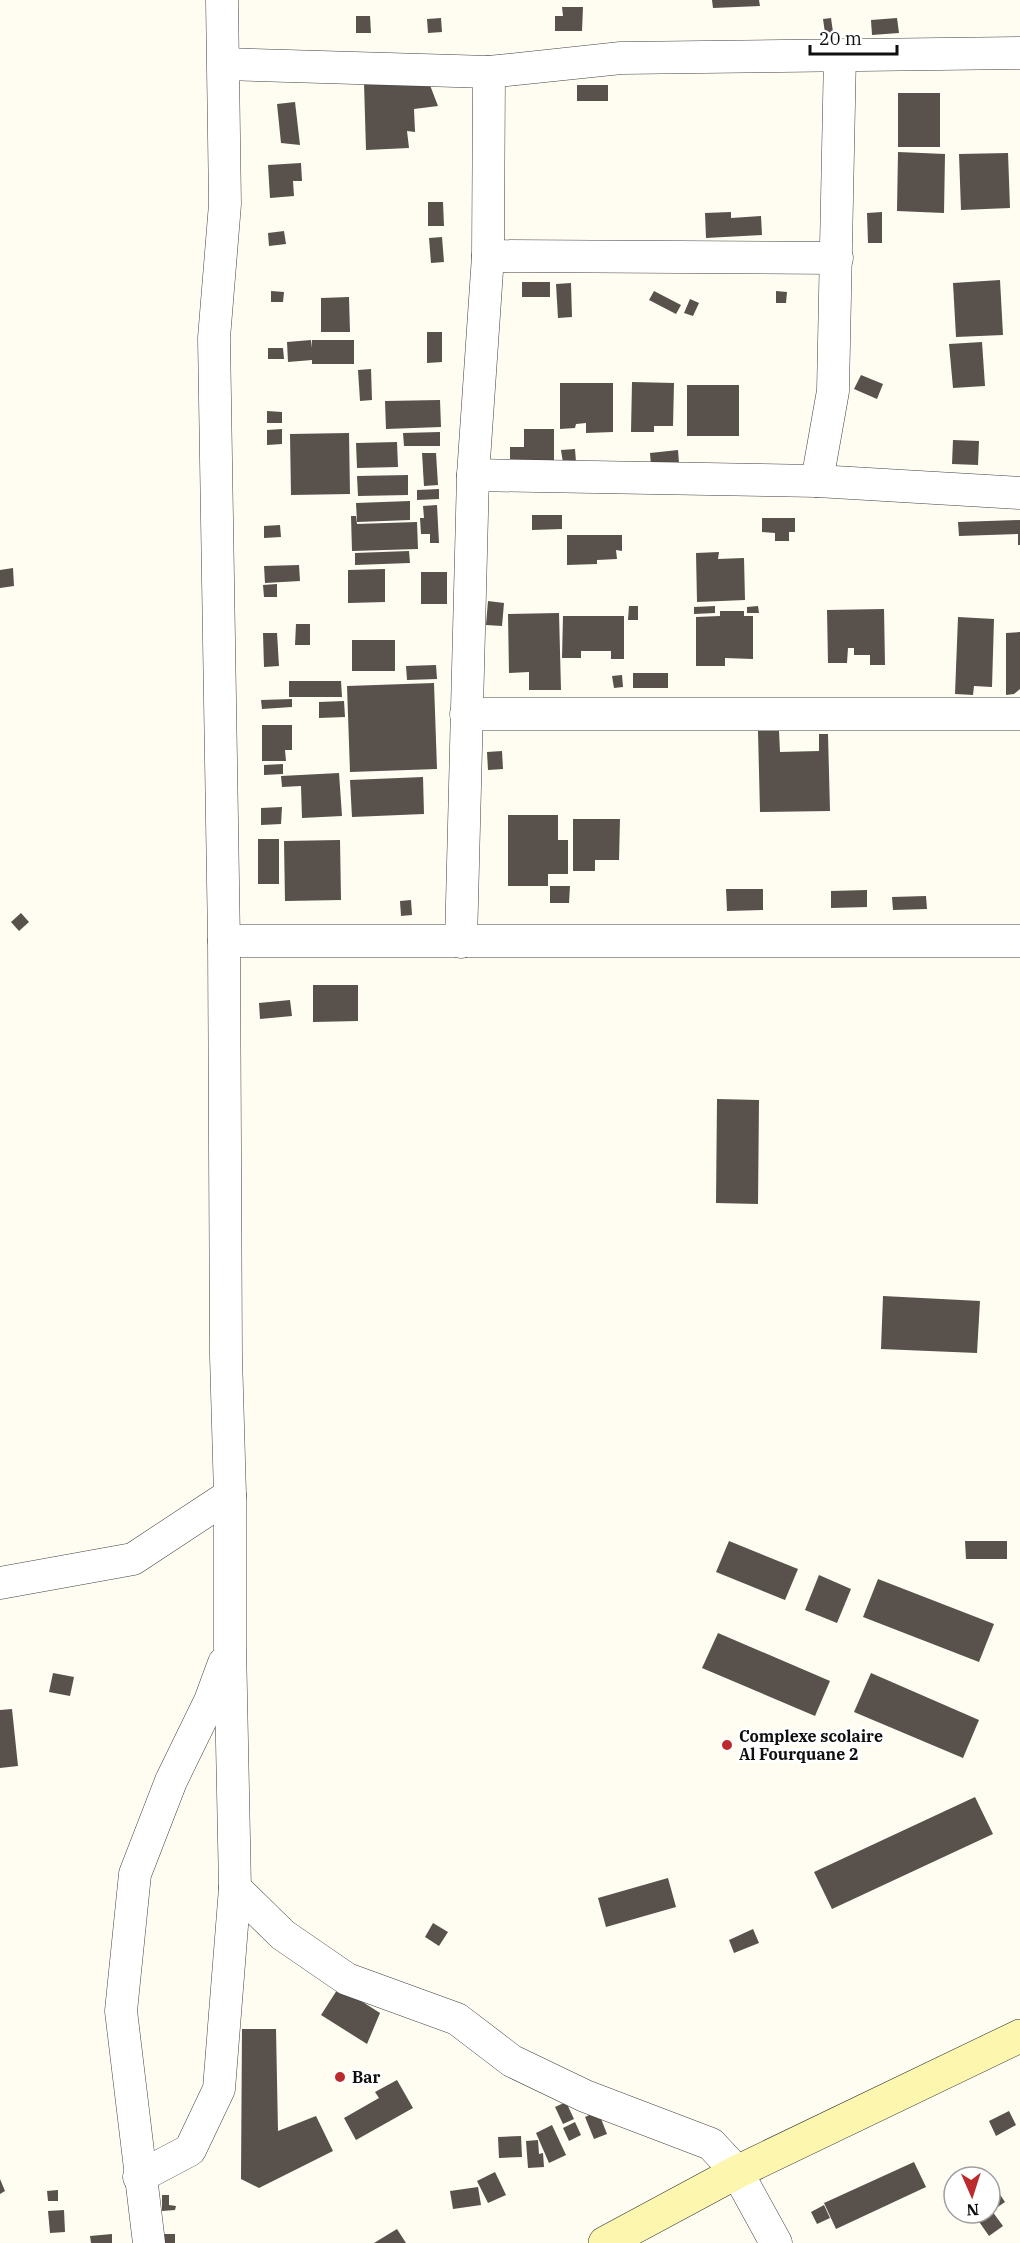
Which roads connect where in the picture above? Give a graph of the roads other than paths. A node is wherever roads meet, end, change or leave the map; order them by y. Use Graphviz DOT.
graph roads {
  1 [pos="222,0"];
  2 [pos="1020,53"];
  3 [pos="840,55"];
  4 [pos="224,64"];
  5 [pos="489,72"];
  6 [pos="488,256"];
  7 [pos="837,258"];
  8 [pos="473,475"];
  9 [pos="817,481"];
  10 [pos="1020,493"];
  11 [pos="466,714"];
  12 [pos="1020,714"];
  13 [pos="224,940"];
  14 [pos="1020,940"];
  15 [pos="461,942"];
  16 [pos="230,1495"];
  17 [pos="0,1583"];
  18 [pos="230,1645"];
  19 [pos="235,1888"];
  20 [pos="1020,2036"];
  21 [pos="737,2172"];
  22 [pos="140,2177"];
  23 [pos="149,2243"];
  24 [pos="605,2243"];
  25 [pos="776,2243"];
  1 -- 4 [label="street"];
  2 -- 3 [label="street"];
  3 -- 5 [label="street"];
  3 -- 7 [label="street"];
  4 -- 5 [label="street"];
  4 -- 13 [label="street"];
  5 -- 6 [label="street"];
  6 -- 7 [label="street"];
  6 -- 8 [label="street"];
  7 -- 9 [label="street"];
  8 -- 9 [label="street"];
  8 -- 11 [label="street"];
  9 -- 10 [label="street"];
  11 -- 12 [label="street"];
  11 -- 15 [label="street"];
  13 -- 15 [label="street"];
  13 -- 16 [label="street"];
  14 -- 15 [label="street"];
  16 -- 17 [label="street"];
  16 -- 18 [label="street"];
  18 -- 19 [label="street"];
  18 -- 22 [label="street"];
  19 -- 21 [label="street"];
  19 -- 22 [label="street"];
  20 -- 21 [label="street"];
  21 -- 24 [label="street"];
  21 -- 25 [label="street"];
  22 -- 23 [label="street"];
}
